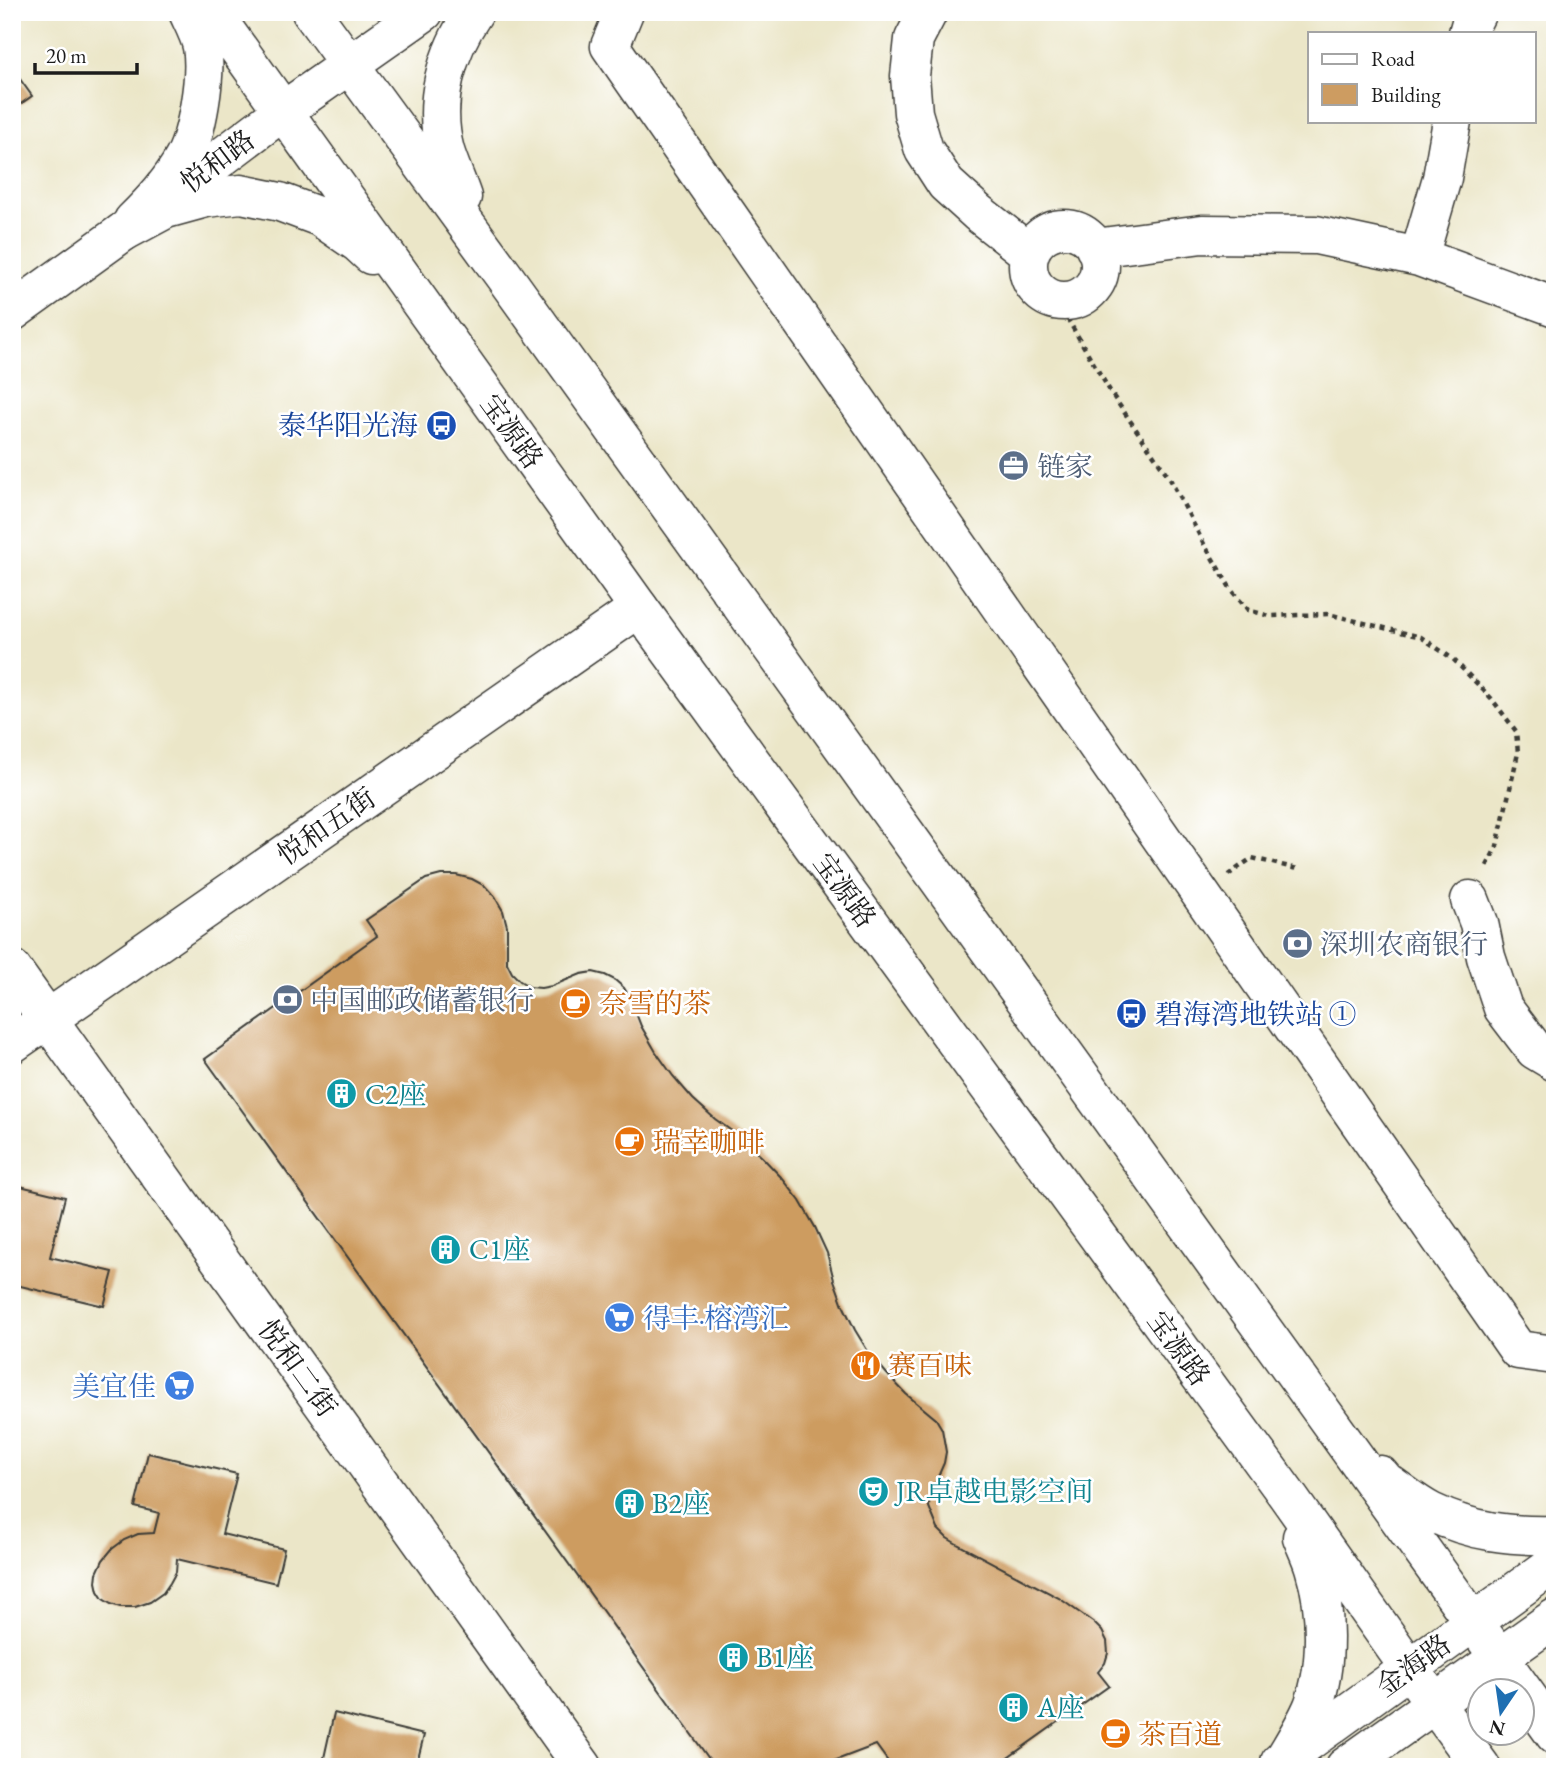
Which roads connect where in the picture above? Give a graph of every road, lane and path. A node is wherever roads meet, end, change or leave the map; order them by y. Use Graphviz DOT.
graph roads {
  1 [pos="188,12"];
  2 [pos="212,12"];
  3 [pos="311,12"];
  4 [pos="424,12"];
  5 [pos="474,12"];
  6 [pos="624,12"];
  7 [pos="928,12"];
  8 [pos="1477,12"];
  9 [pos="1468,32"];
  10 [pos="350,65"];
  11 [pos="283,111"];
  12 [pos="1452,122"];
  13 [pos="123,232"];
  14 [pos="1096,248"];
  15 [pos="1029,253"];
  16 [pos="1419,257"];
  17 [pos="505,276"];
  18 [pos="414,295"];
  19 [pos="1057,302"];
  20 [pos="1555,307"];
  21 [pos="12,312"];
  22 [pos="639,608"];
  23 [pos="1298,869"];
  24 [pos="1201,894"];
  25 [pos="1470,900"];
  26 [pos="12,969"];
  27 [pos="48,1019"];
  28 [pos="12,1044"];
  29 [pos="1555,1062"];
  30 [pos="1555,1355"];
  31 [pos="1330,1421"];
  32 [pos="1287,1495"];
  33 [pos="1555,1535"];
  34 [pos="1555,1563"];
  35 [pos="1555,1618"];
  36 [pos="1473,1623"];
  37 [pos="1498,1658"];
  38 [pos="1409,1668"];
  39 [pos="1434,1703"];
  40 [pos="1555,1735"];
  41 [pos="1278,1763"];
  42 [pos="583,1767"];
  43 [pos="1345,1767"];
  44 [pos="1481,1767"];
  1 -- 13 [label="main road"];
  2 -- 11 [label="main road, 宝源路"];
  3 -- 10 [label="main road"];
  4 -- 10 [label="main road, 悦和路"];
  5 -- 17 [label="main road"];
  6 -- 24 [label="main road"];
  7 -- 15 [label="main road"];
  8 -- 9 [label="main road"];
  10 -- 11 [label="main road, 悦和路"];
  10 -- 17 [label="main road"];
  11 -- 13 [label="main road, 悦和路"];
  11 -- 18 [label="main road, 宝源路"];
  12 -- 16 [label="main road"];
  13 -- 18 [label="main road"];
  13 -- 21 [label="main road, 悦和路"];
  14 -- 15 [label="main road"];
  14 -- 16 [label="main road"];
  14 -- 19 [label="main road"];
  15 -- 19 [label="main road"];
  16 -- 20 [label="main road"];
  17 -- 31 [label="main road"];
  18 -- 22 [label="main road, 宝源路"];
  19 -- 25 [label="path"];
  22 -- 27 [label="main road, 悦和五街"];
  22 -- 32 [label="main road, 宝源路"];
  23 -- 24 [label="path"];
  24 -- 30 [label="main road"];
  25 -- 29 [label="main road"];
  26 -- 27 [label="main road, 悦和二街"];
  27 -- 28 [label="main road, 悦和五街"];
  27 -- 42 [label="main road, 悦和二街"];
  31 -- 33 [label="main road"];
  31 -- 36 [label="main road"];
  32 -- 38 [label="main road, 宝源路"];
  32 -- 41 [label="main road"];
  34 -- 36 [label="main road, 金海路"];
  35 -- 37 [label="main road, 金海路"];
  36 -- 37 [label="main road"];
  36 -- 38 [label="main road, 金海路"];
  37 -- 39 [label="main road, 金海路"];
  37 -- 40 [label="main road"];
  38 -- 39 [label="main road, 宝源路"];
  38 -- 41 [label="main road, 金海路"];
  39 -- 43 [label="main road, 金海路"];
  39 -- 44 [label="main road, 宝源路"];
}
